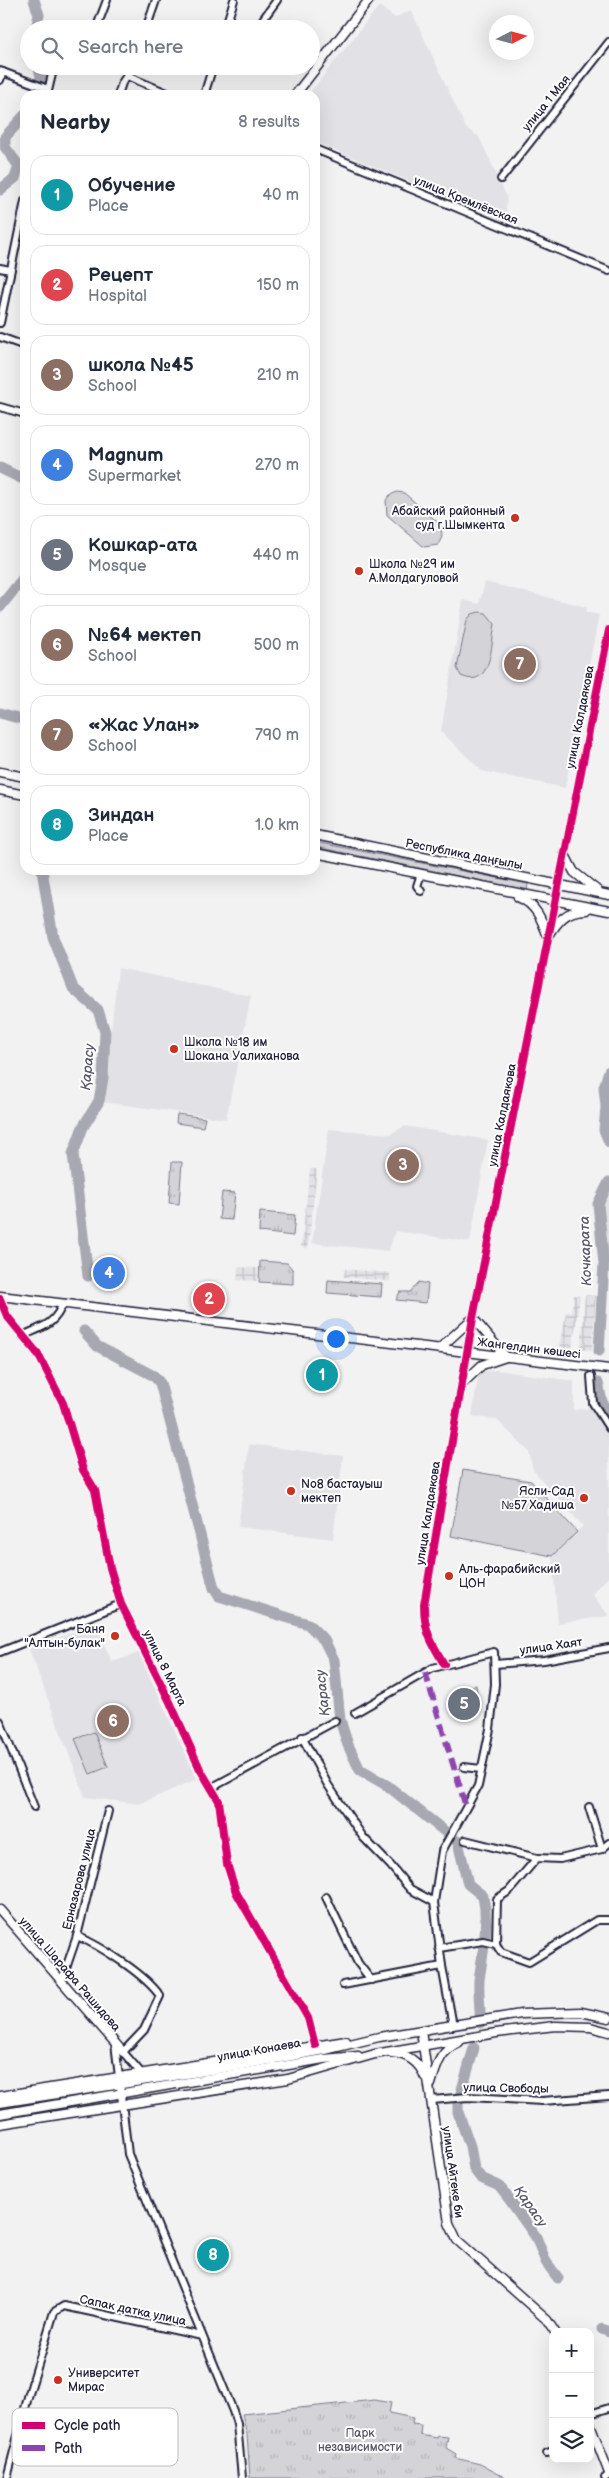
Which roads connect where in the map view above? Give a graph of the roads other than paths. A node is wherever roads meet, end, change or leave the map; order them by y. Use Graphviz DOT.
graph roads {
  1 [pos="107,0"];
  2 [pos="156,0"];
  3 [pos="234,0"];
  4 [pos="277,0"];
  5 [pos="369,0"];
  6 [pos="99,20"];
  7 [pos="149,20"];
  8 [pos="228,20"];
  9 [pos="263,20"];
  10 [pos="609,42"];
  11 [pos="320,63"];
  12 [pos="2,72"];
  13 [pos="51,75"];
  14 [pos="210,75"];
  15 [pos="311,75"];
  16 [pos="127,76"];
  17 [pos="0,80"];
  18 [pos="46,90"];
  19 [pos="120,90"];
  20 [pos="160,90"];
  21 [pos="206,90"];
  22 [pos="299,90"];
  23 [pos="320,151"];
  24 [pos="501,179"];
  25 [pos="20,224"];
  26 [pos="0,268"];
  27 [pos="10,270"];
  28 [pos="609,271"];
  29 [pos="0,323"];
  30 [pos="0,337"];
  31 [pos="20,344"];
  32 [pos="0,407"];
  33 [pos="20,413"];
  34 [pos="609,630"];
  35 [pos="0,772"];
  36 [pos="20,776"];
  37 [pos="0,790"];
  38 [pos="20,793"];
  39 [pos="320,837"];
  40 [pos="564,853"];
  41 [pos="320,854"];
  42 [pos="421,874"];
  43 [pos="558,884"];
  44 [pos="421,891"];
  45 [pos="504,891"];
  46 [pos="605,894"];
  47 [pos="554,901"];
  48 [pos="599,910"];
  49 [pos="609,911"];
  50 [pos="548,937"];
  51 [pos="0,1298"];
  52 [pos="63,1303"];
  53 [pos="473,1318"];
  54 [pos="22,1336"];
  55 [pos="440,1348"];
  56 [pos="468,1351"];
  57 [pos="506,1357"];
  58 [pos="609,1369"];
  59 [pos="590,1376"];
  60 [pos="463,1383"];
  61 [pos="609,1428"];
  62 [pos="121,1604"];
  63 [pos="609,1648"];
  64 [pos="0,1652"];
  65 [pos="444,1664"];
  66 [pos="495,1664"];
  67 [pos="355,1713"];
  68 [pos="0,1721"];
  69 [pos="335,1721"];
  70 [pos="302,1737"];
  71 [pos="464,1767"];
  72 [pos="482,1769"];
  73 [pos="211,1788"];
  74 [pos="34,1807"];
  75 [pos="588,1807"];
  76 [pos="108,1811"];
  77 [pos="465,1840"];
  78 [pos="609,1843"];
  79 [pos="602,1849"];
  80 [pos="537,1858"];
  81 [pos="326,1897"];
  82 [pos="434,1902"];
  83 [pos="0,1910"];
  84 [pos="609,1920"];
  85 [pos="77,1936"];
  86 [pos="496,1944"];
  87 [pos="439,1948"];
  88 [pos="442,1966"];
  89 [pos="62,1980"];
  90 [pos="371,1980"];
  91 [pos="343,1985"];
  92 [pos="609,2018"];
  93 [pos="453,2026"];
  94 [pos="594,2028"];
  95 [pos="421,2031"];
  96 [pos="609,2032"];
  97 [pos="379,2037"];
  98 [pos="609,2037"];
  99 [pos="467,2038"];
  100 [pos="115,2043"];
  101 [pos="315,2045"];
  102 [pos="424,2045"];
  103 [pos="124,2052"];
  104 [pos="379,2053"];
  105 [pos="142,2074"];
  106 [pos="119,2081"];
  107 [pos="430,2089"];
  108 [pos="121,2094"];
  109 [pos="0,2096"];
  110 [pos="609,2096"];
  111 [pos="432,2100"];
  112 [pos="0,2103"];
  113 [pos="122,2106"];
  114 [pos="0,2114"];
  115 [pos="0,2124"];
  116 [pos="552,2328"];
  117 [pos="202,2336"];
  118 [pos="25,2408"];
  119 [pos="609,2408"];
  120 [pos="594,2413"];
  121 [pos="594,2437"];
  122 [pos="12,2459"];
  123 [pos="609,2474"];
  124 [pos="7,2478"];
  125 [pos="242,2478"];
  126 [pos="605,2478"];
  1 -- 6 [label="street"];
  2 -- 7 [label="street"];
  3 -- 8 [label="street"];
  4 -- 9 [label="street"];
  5 -- 11 [label="main road"];
  10 -- 24 [label="street, улица 1 Мая"];
  12 -- 17 [label="street"];
  12 -- 18 [label="street"];
  13 -- 18 [label="street"];
  14 -- 21 [label="street"];
  15 -- 22 [label="main road"];
  16 -- 19 [label="street"];
  16 -- 20 [label="street"];
  23 -- 28 [label="street, улица Кремлёвская"];
  25 -- 27 [label="street"];
  26 -- 27 [label="street"];
  27 -- 29 [label="street"];
  30 -- 31 [label="street"];
  32 -- 33 [label="street"];
  34 -- 40 [label="street, улица Калдаякова"];
  35 -- 36 [label="main road"];
  37 -- 38 [label="main road"];
  39 -- 43 [label="main road, Республика даңғылы"];
  40 -- 43 [label="street, улица Калдаякова"];
  40 -- 46 [label="main road"];
  41 -- 42 [label="main road"];
  42 -- 44 [label="street"];
  42 -- 45 [label="main road"];
  43 -- 46 [label="main road, Республика даңғылы"];
  43 -- 47 [label="street, улица Калдаякова"];
  45 -- 47 [label="main road"];
  45 -- 50 [label="main road"];
  47 -- 48 [label="main road"];
  47 -- 50 [label="street, улица Калдаякова"];
  48 -- 49 [label="main road"];
  48 -- 50 [label="main road"];
  50 -- 53 [label="street, улица Калдаякова"];
  51 -- 52 [label="main road, Жангелдин көшесі"];
  51 -- 54 [label="street, улица 8 Марта"];
  52 -- 54 [label="street"];
  52 -- 55 [label="main road, Жангелдин көшесі"];
  53 -- 55 [label="main road"];
  53 -- 56 [label="street, улица Калдаякова"];
  53 -- 57 [label="main road"];
  54 -- 62 [label="street, улица 8 Марта"];
  55 -- 56 [label="main road, Жангелдин көшесі"];
  56 -- 57 [label="main road, Жангелдин көшесі"];
  56 -- 60 [label="street, улица Калдаякова"];
  57 -- 58 [label="main road, Жангелдин көшесі"];
  57 -- 60 [label="main road"];
  59 -- 61 [label="street"];
  60 -- 65 [label="street, улица Калдаякова"];
  62 -- 64 [label="street"];
  62 -- 73 [label="street, улица 8 Марта"];
  63 -- 66 [label="street, улица Хаят"];
  65 -- 66 [label="street"];
  65 -- 67 [label="street"];
  66 -- 72 [label="street"];
  68 -- 74 [label="street"];
  69 -- 70 [label="street"];
  70 -- 73 [label="street"];
  70 -- 82 [label="street"];
  71 -- 72 [label="street"];
  72 -- 82 [label="street"];
  73 -- 101 [label="street, улица 8 Марта"];
  75 -- 79 [label="street"];
  76 -- 85 [label="street, Ерназарова улица"];
  77 -- 80 [label="street"];
  78 -- 79 [label="street"];
  79 -- 80 [label="street"];
  80 -- 86 [label="street"];
  81 -- 90 [label="street"];
  82 -- 87 [label="street"];
  83 -- 89 [label="main road, улица Шарафа Рашидова"];
  84 -- 86 [label="street"];
  85 -- 89 [label="street, Ерназарова улица"];
  85 -- 103 [label="street"];
  86 -- 87 [label="street"];
  87 -- 88 [label="street"];
  88 -- 90 [label="street"];
  88 -- 93 [label="street"];
  89 -- 100 [label="main road, улица Шарафа Рашидова"];
  90 -- 91 [label="street"];
  92 -- 93 [label="main road, улица Конаева"];
  93 -- 95 [label="main road, улица Конаева"];
  94 -- 96 [label="main road, улица Конаева"];
  94 -- 98 [label="main road"];
  94 -- 99 [label="main road, улица Конаева"];
  95 -- 97 [label="main road, улица Конаева"];
  95 -- 102 [label="main road, улица Айтеке би"];
  97 -- 101 [label="main road"];
  97 -- 106 [label="main road, улица Конаева"];
  99 -- 102 [label="main road, улица Конаева"];
  99 -- 107 [label="main road"];
  100 -- 103 [label="main road, улица Шарафа Рашидова"];
  100 -- 106 [label="street"];
  101 -- 105 [label="main road"];
  102 -- 104 [label="main road, улица Конаева"];
  102 -- 107 [label="main road, улица Айтеке би"];
  103 -- 105 [label="street"];
  104 -- 107 [label="main road"];
  104 -- 108 [label="main road, улица Конаева"];
  104 -- 113 [label="main road, улица Конаева"];
  105 -- 106 [label="main road"];
  106 -- 108 [label="street"];
  106 -- 109 [label="main road"];
  106 -- 112 [label="main road, улица Конаева"];
  107 -- 111 [label="main road, улица Айтеке би"];
  108 -- 113 [label="street"];
  108 -- 114 [label="main road, улица Конаева"];
  110 -- 111 [label="street, улица Свободы"];
  111 -- 116 [label="main road, улица Айтеке би"];
  113 -- 115 [label="main road, улица Конаева"];
  113 -- 117 [label="street"];
  117 -- 118 [label="street, Сапак датка улица"];
  117 -- 125 [label="street"];
  119 -- 120 [label="street"];
  121 -- 123 [label="main road"];
  122 -- 124 [label="street, Сапак датка улица"];
  123 -- 126 [label="street"];
}
